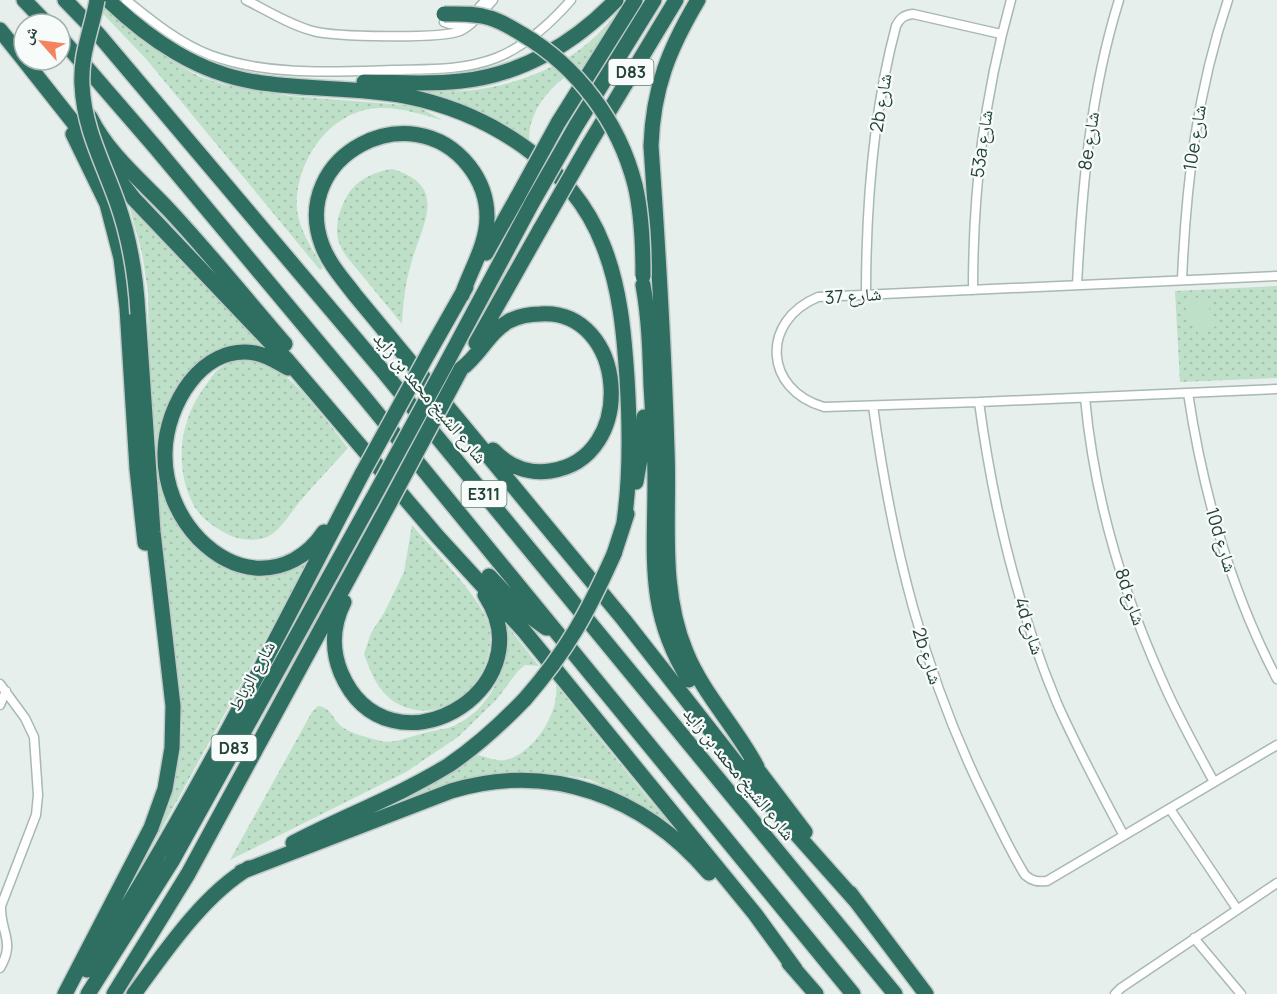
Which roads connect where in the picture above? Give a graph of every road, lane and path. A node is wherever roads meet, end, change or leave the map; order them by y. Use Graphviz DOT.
graph roads {
  1 [pos="24,0"];
  2 [pos="65,0"];
  3 [pos="96,0"];
  4 [pos="108,0"];
  5 [pos="126,0"];
  6 [pos="246,0"];
  7 [pos="486,0"];
  8 [pos="493,0"];
  9 [pos="571,0"];
  10 [pos="616,0"];
  11 [pos="635,0"];
  12 [pos="654,0"];
  13 [pos="676,0"];
  14 [pos="698,0"];
  15 [pos="1011,0"];
  16 [pos="1119,0"];
  17 [pos="1228,0"];
  18 [pos="36,12"];
  19 [pos="444,16"];
  20 [pos="0,30"];
  21 [pos="1001,34"];
  22 [pos="12,45"];
  23 [pos="72,51"];
  24 [pos="34,72"];
  25 [pos="295,85"];
  26 [pos="46,87"];
  27 [pos="84,103"];
  28 [pos="525,199"];
  29 [pos="1277,276"];
  30 [pos="643,280"];
  31 [pos="1182,280"];
  32 [pos="1077,285"];
  33 [pos="973,290"];
  34 [pos="462,295"];
  35 [pos="866,295"];
  36 [pos="461,369"];
  37 [pos="311,388"];
  38 [pos="1277,389"];
  39 [pos="1188,393"];
  40 [pos="1085,398"];
  41 [pos="979,402"];
  42 [pos="873,406"];
  43 [pos="470,432"];
  44 [pos="363,472"];
  45 [pos="624,522"];
  46 [pos="438,537"];
  47 [pos="358,558"];
  48 [pos="554,631"];
  49 [pos="167,648"];
  50 [pos="1277,679"];
  51 [pos="3,688"];
  52 [pos="0,705"];
  53 [pos="1277,745"];
  54 [pos="757,767"];
  55 [pos="1214,783"];
  56 [pos="1170,808"];
  57 [pos="1123,834"];
  58 [pos="242,872"];
  59 [pos="1277,883"];
  60 [pos="856,901"];
  61 [pos="1237,909"];
  62 [pos="1194,938"];
  63 [pos="0,969"];
  64 [pos="795,969"];
  65 [pos="65,994"];
  66 [pos="72,994"];
  67 [pos="88,994"];
  68 [pos="114,994"];
  69 [pos="134,994"];
  70 [pos="816,994"];
  71 [pos="853,994"];
  72 [pos="895,994"];
  73 [pos="926,994"];
  74 [pos="1115,994"];
  75 [pos="1241,994"];
  1 -- 18 [label="highway"];
  2 -- 72 [label="highway, شارع الشيخ محمد بن زايد / E311"];
  3 -- 27 [label="highway, bridge"];
  4 -- 25 [label="highway"];
  5 -- 9 [label="street"];
  6 -- 8 [label="street"];
  7 -- 19 [label="street"];
  10 -- 25 [label="highway"];
  11 -- 28 [label="highway, bridge"];
  12 -- 28 [label="highway, D83, bridge"];
  13 -- 36 [label="highway, D83, bridge"];
  14 -- 54 [label="highway"];
  15 -- 21 [label="street, 53a شارع"];
  16 -- 32 [label="street, 8e شارع"];
  17 -- 31 [label="street, 10e شارع"];
  19 -- 30 [label="highway, bridge"];
  20 -- 22 [label="highway"];
  21 -- 33 [label="street, 53a شارع"];
  21 -- 35 [label="street, 2b شارع"];
  23 -- 48 [label="highway, E311"];
  24 -- 26 [label="highway"];
  25 -- 45 [label="highway"];
  26 -- 37 [label="highway"];
  26 -- 49 [label="highway"];
  27 -- 48 [label="highway, bridge"];
  27 -- 49 [label="highway, bridge"];
  28 -- 34 [label="highway"];
  28 -- 67 [label="highway, شارع الرباط / D83, bridge"];
  29 -- 31 [label="street, شارع 37"];
  30 -- 45 [label="highway"];
  30 -- 54 [label="highway"];
  31 -- 32 [label="street, شارع 37"];
  32 -- 33 [label="street, شارع 37"];
  33 -- 35 [label="street, شارع 37"];
  34 -- 43 [label="highway"];
  34 -- 44 [label="highway, bridge"];
  35 -- 42 [label="street, شارع 37"];
  36 -- 43 [label="highway"];
  36 -- 47 [label="highway, شارع الرباط / D83, bridge"];
  37 -- 44 [label="highway"];
  37 -- 46 [label="highway"];
  38 -- 39 [label="street, شارع 37"];
  39 -- 40 [label="street, شارع 37"];
  39 -- 50 [label="street, 10d شارع"];
  40 -- 41 [label="street, شارع 37"];
  40 -- 55 [label="street, 8d شارع"];
  41 -- 42 [label="street, شارع 37"];
  41 -- 57 [label="street, 4d شارع"];
  42 -- 57 [label="street, 2b شارع"];
  43 -- 60 [label="highway"];
  44 -- 66 [label="highway"];
  45 -- 58 [label="highway, bridge"];
  46 -- 47 [label="highway"];
  46 -- 64 [label="highway"];
  47 -- 68 [label="highway, شارع الرباط / D83"];
  48 -- 71 [label="highway, E311"];
  49 -- 65 [label="highway"];
  51 -- 52 [label="street"];
  51 -- 63 [label="street"];
  53 -- 55 [label="street"];
  54 -- 60 [label="highway"];
  55 -- 56 [label="street"];
  56 -- 57 [label="street"];
  56 -- 61 [label="street"];
  58 -- 64 [label="highway"];
  58 -- 69 [label="highway"];
  59 -- 61 [label="street"];
  60 -- 73 [label="highway"];
  61 -- 62 [label="street"];
  62 -- 74 [label="street"];
  62 -- 75 [label="street"];
  64 -- 70 [label="highway"];
}
